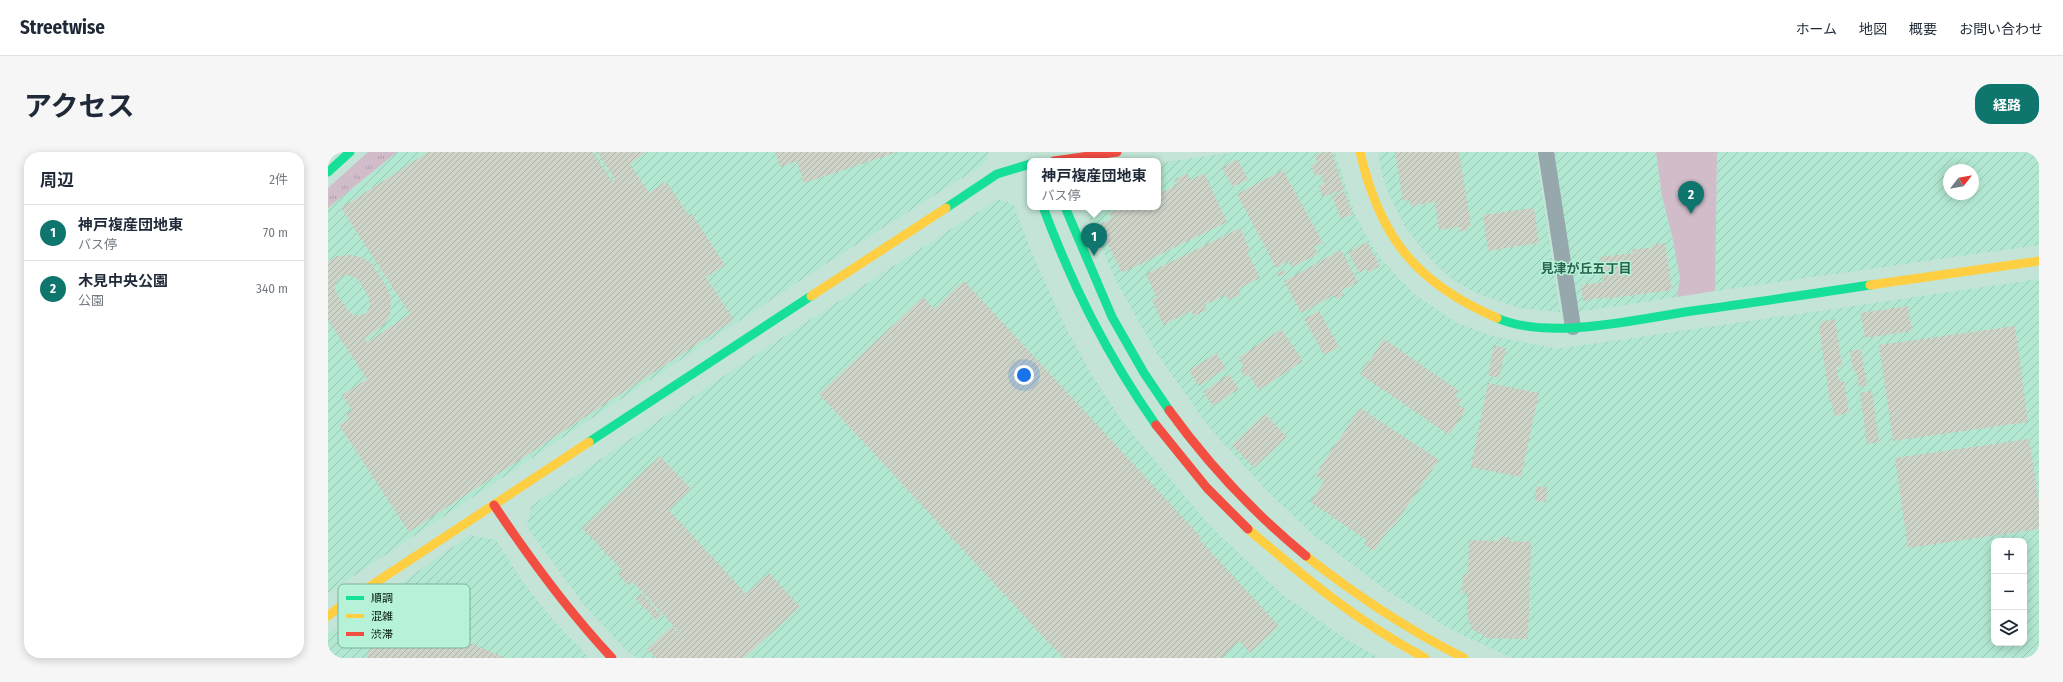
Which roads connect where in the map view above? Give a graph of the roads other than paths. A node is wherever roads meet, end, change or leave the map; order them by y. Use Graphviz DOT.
graph roads {
  1 [pos="350,152"];
  2 [pos="1117,152"];
  3 [pos="1360,152"];
  4 [pos="1546,152"];
  5 [pos="1075,158"];
  6 [pos="1027,165"];
  7 [pos="328,172"];
  8 [pos="1044,210"];
  9 [pos="1066,210"];
  10 [pos="2039,261"];
  11 [pos="1573,328"];
  12 [pos="494,505"];
  13 [pos="374,584"];
  14 [pos="338,608"];
  15 [pos="328,616"];
  16 [pos="612,658"];
  17 [pos="1425,658"];
  18 [pos="1464,658"];
  1 -- 7 [label="main road"];
  2 -- 5 [label="main road"];
  3 -- 11 [label="main road"];
  4 -- 11 [label="street"];
  6 -- 12 [label="main road"];
  8 -- 17 [label="main road"];
  9 -- 18 [label="main road"];
  10 -- 11 [label="main road"];
  12 -- 13 [label="main road"];
  12 -- 16 [label="main road"];
  14 -- 15 [label="main road"];
}
